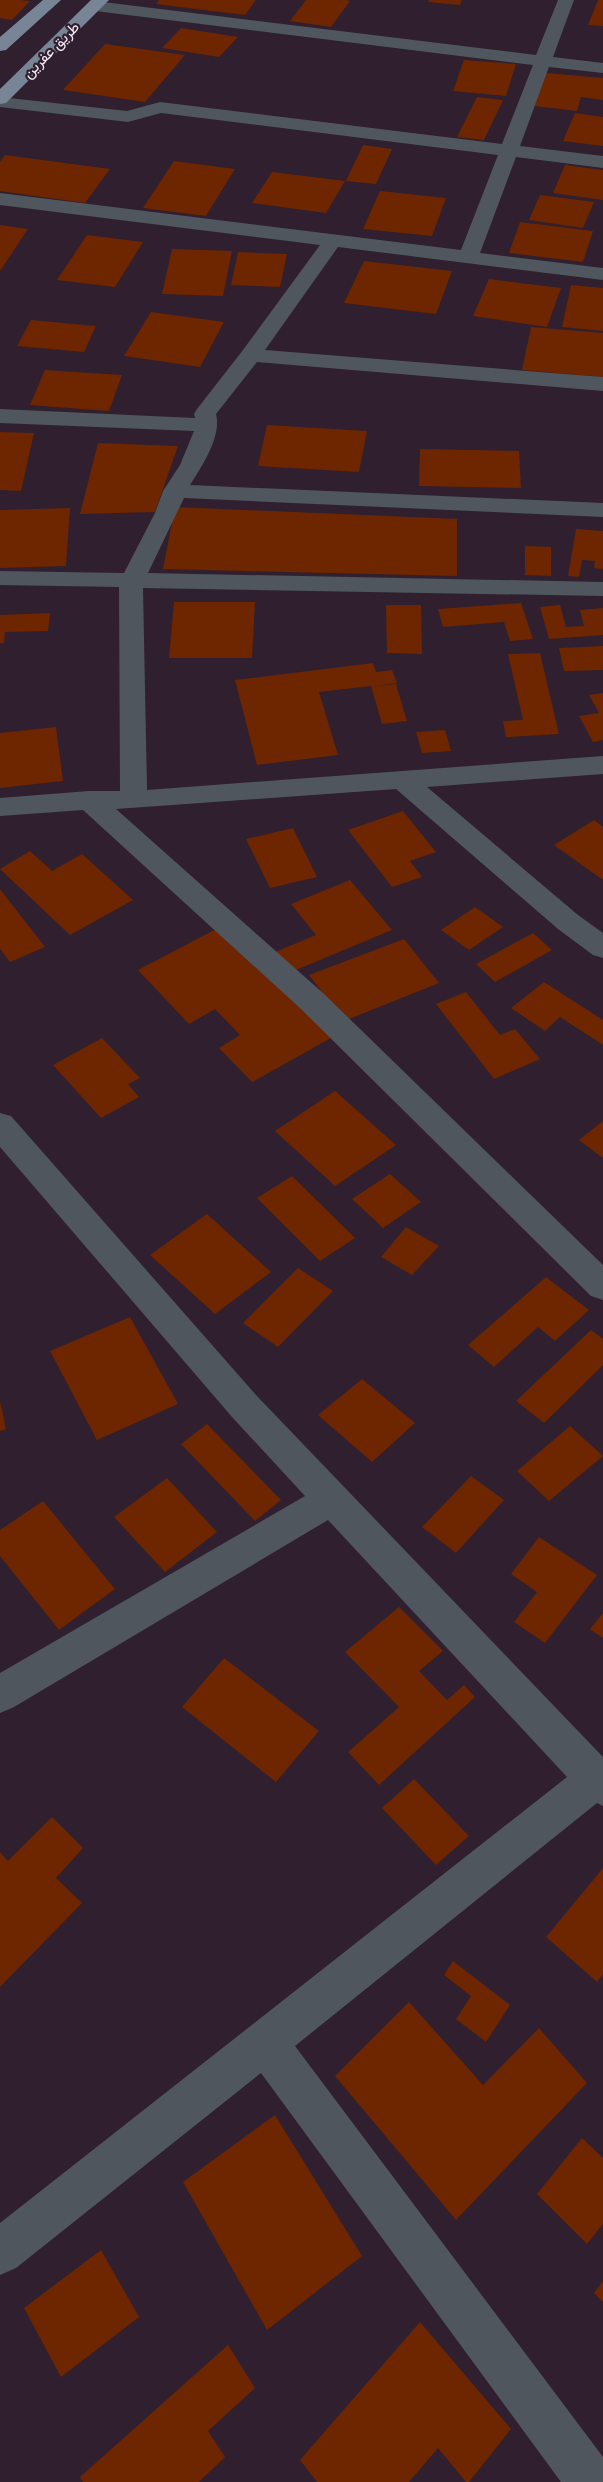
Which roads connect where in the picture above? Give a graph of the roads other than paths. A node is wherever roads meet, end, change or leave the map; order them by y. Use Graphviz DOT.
graph roads {
  1 [pos="53,0"];
  2 [pos="566,0"];
  3 [pos="98,3"];
  4 [pos="0,46"];
  5 [pos="543,61"];
  6 [pos="603,68"];
  7 [pos="0,101"];
  8 [pos="508,150"];
  9 [pos="603,162"];
  10 [pos="0,199"];
  11 [pos="333,240"];
  12 [pos="468,257"];
  13 [pos="603,274"];
  14 [pos="251,355"];
  15 [pos="603,384"];
  16 [pos="0,416"];
  17 [pos="208,425"];
  18 [pos="174,491"];
  19 [pos="603,510"];
  20 [pos="0,578"];
  21 [pos="131,582"];
  22 [pos="603,589"];
  23 [pos="603,765"];
  24 [pos="402,780"];
  25 [pos="89,800"];
  26 [pos="134,800"];
  27 [pos="0,807"];
  28 [pos="603,948"];
  29 [pos="0,1125"];
  30 [pos="603,1286"];
  31 [pos="332,1498"];
  32 [pos="0,1694"];
  33 [pos="600,1782"];
  34 [pos="265,2042"];
  35 [pos="0,2252"];
  36 [pos="591,2482"];
  1 -- 4 [label="main road, طريق عفرين"];
  2 -- 5 [label="street"];
  3 -- 5 [label="street"];
  3 -- 7 [label="main road, طريق عفرين"];
  5 -- 6 [label="street"];
  5 -- 8 [label="street"];
  7 -- 8 [label="street"];
  8 -- 9 [label="street"];
  8 -- 12 [label="street"];
  10 -- 11 [label="street"];
  11 -- 12 [label="street"];
  11 -- 14 [label="street"];
  12 -- 13 [label="street"];
  14 -- 15 [label="street"];
  14 -- 17 [label="street"];
  16 -- 17 [label="street"];
  17 -- 18 [label="street"];
  18 -- 19 [label="street"];
  18 -- 21 [label="street"];
  20 -- 21 [label="street"];
  21 -- 22 [label="street"];
  21 -- 26 [label="street"];
  23 -- 24 [label="street"];
  24 -- 26 [label="street"];
  24 -- 28 [label="street"];
  25 -- 26 [label="street"];
  25 -- 27 [label="street"];
  25 -- 30 [label="street"];
  29 -- 31 [label="street"];
  31 -- 32 [label="street"];
  31 -- 33 [label="street"];
  33 -- 34 [label="street"];
  34 -- 35 [label="street"];
  34 -- 36 [label="street"];
}
